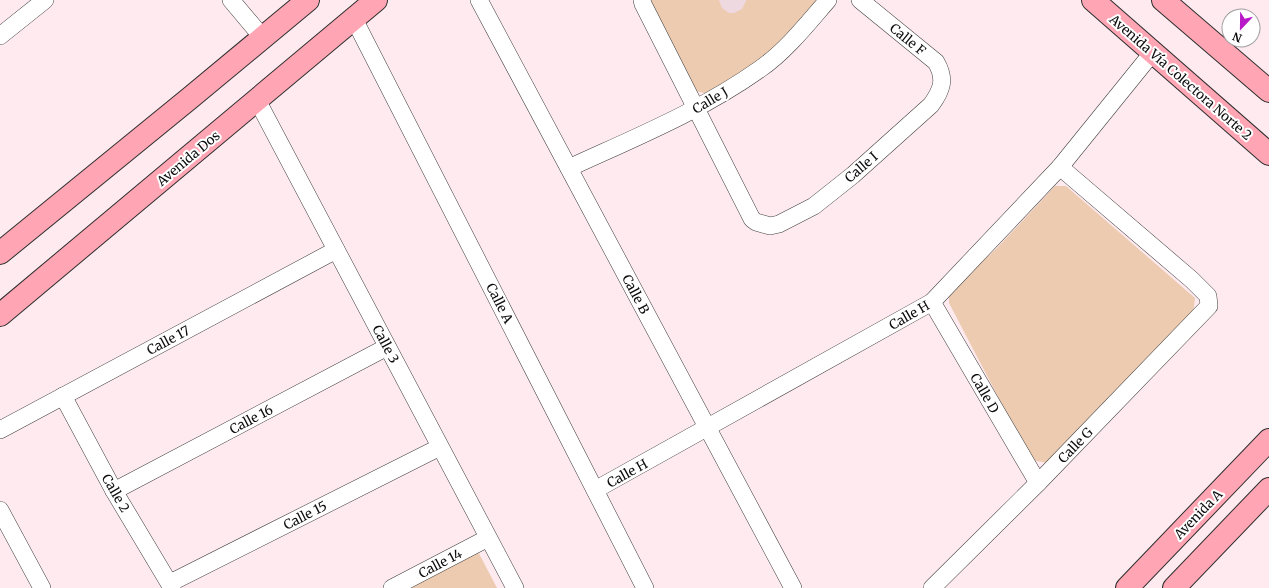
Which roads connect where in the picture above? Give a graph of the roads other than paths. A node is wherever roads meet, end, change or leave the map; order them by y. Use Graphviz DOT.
graph roads {
  1 [pos="45,0"];
  2 [pos="231,0"];
  3 [pos="308,0"];
  4 [pos="376,0"];
  5 [pos="479,0"];
  6 [pos="642,0"];
  7 [pos="828,0"];
  8 [pos="860,0"];
  9 [pos="1093,0"];
  10 [pos="1163,0"];
  11 [pos="354,19"];
  12 [pos="0,36"];
  13 [pos="263,38"];
  14 [pos="1153,52"];
  15 [pos="941,85"];
  16 [pos="1269,91"];
  17 [pos="257,100"];
  18 [pos="696,110"];
  19 [pos="1269,154"];
  20 [pos="1060,167"];
  21 [pos="569,168"];
  22 [pos="336,250"];
  23 [pos="0,253"];
  24 [pos="932,302"];
  25 [pos="0,315"];
  26 [pos="388,347"];
  27 [pos="63,396"];
  28 [pos="708,429"];
  29 [pos="0,430"];
  30 [pos="1269,440"];
  31 [pos="440,447"];
  32 [pos="1038,483"];
  33 [pos="1269,489"];
  34 [pos="596,490"];
  35 [pos="114,491"];
  36 [pos="0,510"];
  37 [pos="488,538"];
  38 [pos="171,586"];
  39 [pos="42,588"];
  40 [pos="392,588"];
  41 [pos="515,588"];
  42 [pos="645,588"];
  43 [pos="793,588"];
  44 [pos="932,588"];
  45 [pos="1127,588"];
  46 [pos="1174,588"];
  1 -- 12 [label="street"];
  2 -- 13 [label="street"];
  3 -- 13 [label="street"];
  4 -- 11 [label="street, Avenida Dos"];
  5 -- 21 [label="street, Calle B"];
  6 -- 18 [label="street"];
  7 -- 18 [label="street, Calle J"];
  8 -- 15 [label="street, Calle F"];
  9 -- 14 [label="street, Avenida Vía Colectora Norte 2"];
  10 -- 16 [label="street"];
  11 -- 17 [label="street, Avenida Dos"];
  11 -- 34 [label="street, Calle A"];
  13 -- 23 [label="street"];
  14 -- 19 [label="street, Avenida Vía Colectora Norte 2"];
  14 -- 20 [label="street, Calle H"];
  15 -- 18 [label="street, Calle I"];
  17 -- 22 [label="street, Calle 3"];
  17 -- 25 [label="street, Avenida Dos"];
  18 -- 21 [label="street, Calle J"];
  20 -- 24 [label="street, Calle H"];
  20 -- 32 [label="street, Calle G"];
  21 -- 28 [label="street, Calle B"];
  22 -- 26 [label="street, Calle 3"];
  22 -- 27 [label="street, Calle 17"];
  24 -- 28 [label="street, Calle H"];
  24 -- 32 [label="street, Calle D"];
  26 -- 31 [label="street, Calle 3"];
  26 -- 35 [label="street, Calle 16"];
  27 -- 29 [label="street, Calle 17"];
  27 -- 35 [label="street, Calle 2"];
  28 -- 34 [label="street, Calle H"];
  28 -- 43 [label="street, Calle B"];
  30 -- 45 [label="street, Avenida A"];
  31 -- 37 [label="street, Calle 3"];
  31 -- 38 [label="street, Calle 15"];
  32 -- 44 [label="street, Calle G"];
  33 -- 46 [label="street"];
  34 -- 42 [label="street, Calle A"];
  35 -- 38 [label="street, Calle 2"];
  36 -- 39 [label="street"];
  37 -- 40 [label="street, Calle 14"];
  37 -- 41 [label="street, Calle 3"];
}
